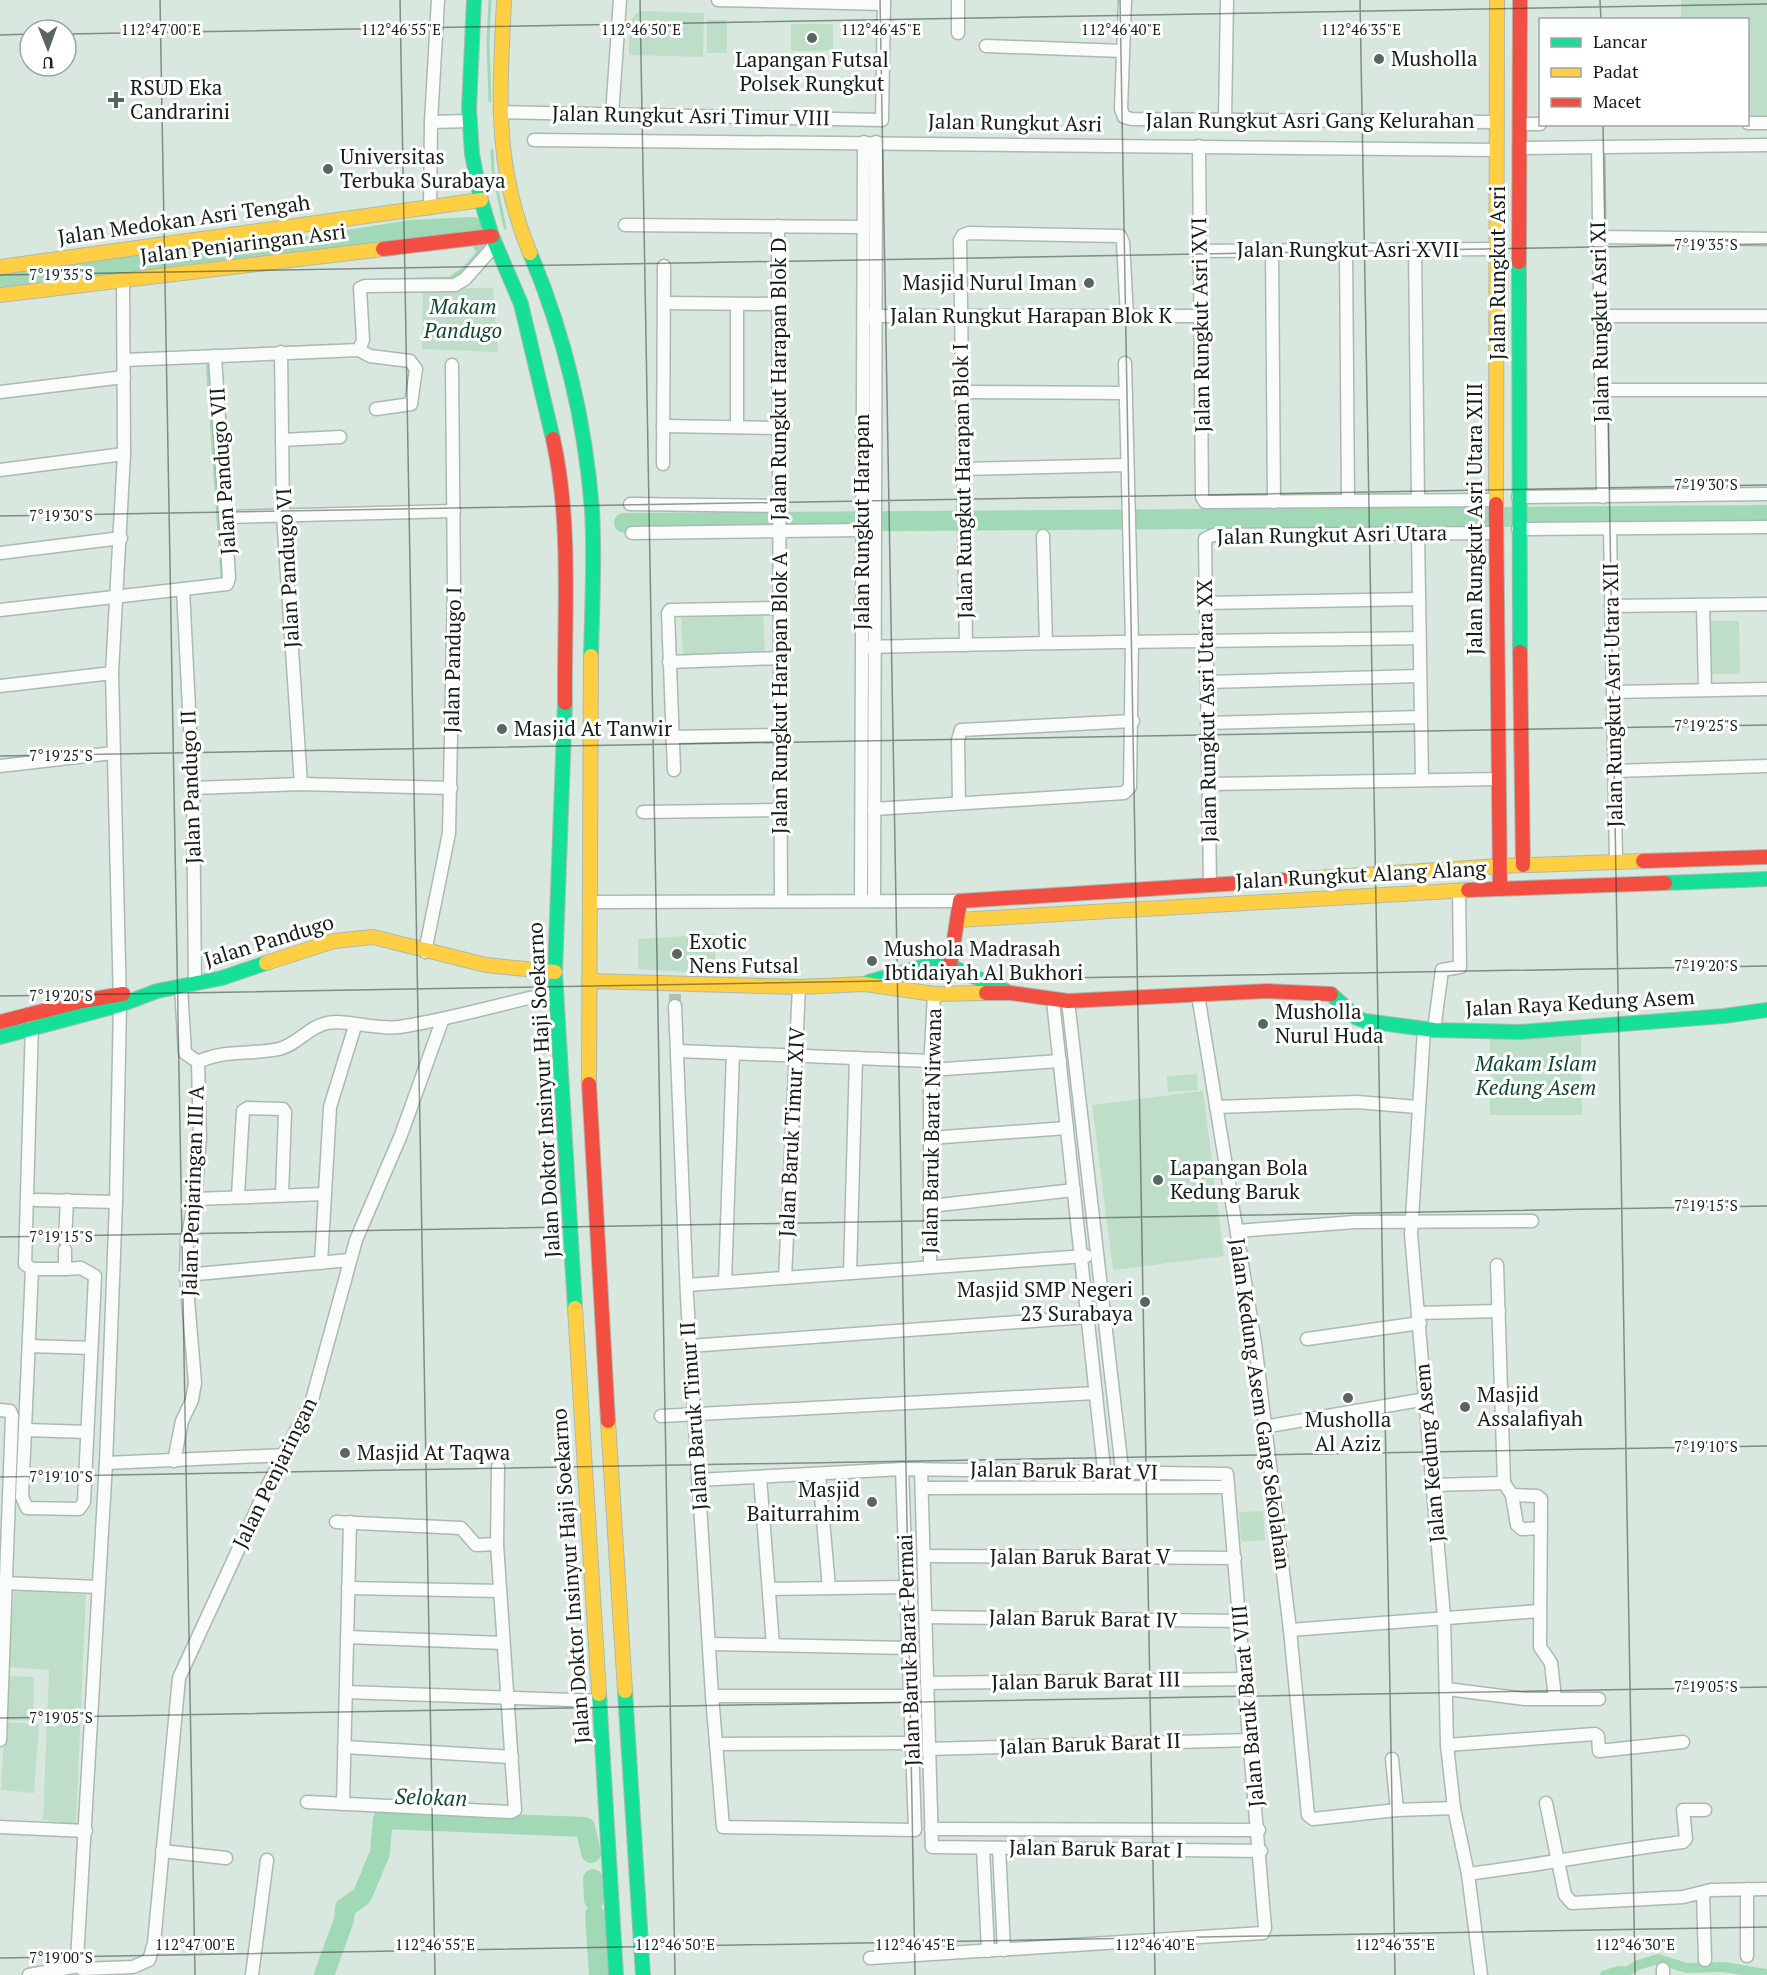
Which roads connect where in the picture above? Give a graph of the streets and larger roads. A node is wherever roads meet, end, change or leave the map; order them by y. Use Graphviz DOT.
graph roads {
  1 [pos="438,0"];
  2 [pos="474,0"];
  3 [pos="504,0"];
  4 [pos="620,0"];
  5 [pos="718,0"];
  6 [pos="958,0"];
  7 [pos="1125,0"];
  8 [pos="1227,0"];
  9 [pos="1497,0"];
  10 [pos="1520,0"];
  11 [pos="884,2"];
  12 [pos="958,33"];
  13 [pos="1496,41"];
  14 [pos="1520,41"];
  15 [pos="986,46"];
  16 [pos="1123,51"];
  17 [pos="500,112"];
  18 [pos="612,115"];
  19 [pos="1225,120"];
  20 [pos="470,121"];
  21 [pos="431,122"];
  22 [pos="1496,122"];
  23 [pos="1749,123"];
  24 [pos="1767,123"];
  25 [pos="1519,124"];
  26 [pos="1539,124"];
  27 [pos="534,141"];
  28 [pos="870,142"];
  29 [pos="1767,145"];
  30 [pos="1199,146"];
  31 [pos="1598,147"];
  32 [pos="1519,148"];
  33 [pos="1496,150"];
  34 [pos="481,200"];
  35 [pos="430,208"];
  36 [pos="625,225"];
  37 [pos="778,226"];
  38 [pos="863,227"];
  39 [pos="1599,237"];
  40 [pos="485,239"];
  41 [pos="1767,239"];
  42 [pos="1415,249"];
  43 [pos="1496,249"];
  44 [pos="1272,250"];
  45 [pos="1346,250"];
  46 [pos="1200,251"];
  47 [pos="664,266"];
  48 [pos="0,267"];
  49 [pos="123,280"];
  50 [pos="0,295"];
  51 [pos="664,303"];
  52 [pos="737,304"];
  53 [pos="778,304"];
  54 [pos="869,316"];
  55 [pos="960,316"];
  56 [pos="1127,316"];
  57 [pos="1201,316"];
  58 [pos="1600,316"];
  59 [pos="1767,316"];
  60 [pos="1496,322"];
  61 [pos="1518,322"];
  62 [pos="359,350"];
  63 [pos="280,352"];
  64 [pos="211,357"];
  65 [pos="124,360"];
  66 [pos="1125,363"];
  67 [pos="452,365"];
  68 [pos="124,377"];
  69 [pos="1602,390"];
  70 [pos="1767,390"];
  71 [pos="0,392"];
  72 [pos="961,392"];
  73 [pos="1126,393"];
  74 [pos="376,409"];
  75 [pos="663,426"];
  76 [pos="737,427"];
  77 [pos="779,428"];
  78 [pos="340,437"];
  79 [pos="282,440"];
  80 [pos="123,453"];
  81 [pos="663,464"];
  82 [pos="1127,465"];
  83 [pos="962,469"];
  84 [pos="0,470"];
  85 [pos="1767,495"];
  86 [pos="1603,497"];
  87 [pos="1418,500"];
  88 [pos="1348,501"];
  89 [pos="1518,501"];
  90 [pos="1205,502"];
  91 [pos="1274,502"];
  92 [pos="1496,503"];
  93 [pos="630,504"];
  94 [pos="454,511"];
  95 [pos="283,515"];
  96 [pos="226,517"];
  97 [pos="779,519"];
  98 [pos="861,523"];
  99 [pos="1518,527"];
  100 [pos="1767,527"];
  101 [pos="1610,528"];
  102 [pos="1496,530"];
  103 [pos="632,532"];
  104 [pos="1418,534"];
  105 [pos="1043,536"];
  106 [pos="121,538"];
  107 [pos="1205,539"];
  108 [pos="0,553"];
  109 [pos="183,589"];
  110 [pos="118,596"];
  111 [pos="1419,599"];
  112 [pos="1205,603"];
  113 [pos="1767,604"];
  114 [pos="1703,605"];
  115 [pos="1611,606"];
  116 [pos="779,608"];
  117 [pos="0,610"];
  118 [pos="1419,638"];
  119 [pos="1132,640"];
  120 [pos="1206,642"];
  121 [pos="1046,643"];
  122 [pos="966,645"];
  123 [pos="875,647"];
  124 [pos="861,648"];
  125 [pos="592,652"];
  126 [pos="566,654"];
  127 [pos="780,658"];
  128 [pos="669,662"];
  129 [pos="112,673"];
  130 [pos="1420,676"];
  131 [pos="1207,682"];
  132 [pos="0,686"];
  133 [pos="1767,689"];
  134 [pos="1705,690"];
  135 [pos="1613,692"];
  136 [pos="592,694"];
  137 [pos="566,696"];
  138 [pos="1497,697"];
  139 [pos="1521,697"];
  140 [pos="1421,717"];
  141 [pos="1133,721"];
  142 [pos="1208,723"];
  143 [pos="780,735"];
  144 [pos="672,737"];
  145 [pos="113,753"];
  146 [pos="0,766"];
  147 [pos="1767,766"];
  148 [pos="674,770"];
  149 [pos="1615,771"];
  150 [pos="1498,779"];
  151 [pos="1422,780"];
  152 [pos="301,784"];
  153 [pos="1209,784"];
  154 [pos="193,788"];
  155 [pos="451,788"];
  156 [pos="959,803"];
  157 [pos="874,809"];
  158 [pos="781,810"];
  159 [pos="643,812"];
  160 [pos="1767,857"];
  161 [pos="1616,861"];
  162 [pos="1523,865"];
  163 [pos="1499,866"];
  164 [pos="1767,879"];
  165 [pos="1210,883"];
  166 [pos="1500,888"];
  167 [pos="1459,890"];
  168 [pos="781,901"];
  169 [pos="867,901"];
  170 [pos="960,901"];
  171 [pos="590,902"];
  172 [pos="958,920"];
  173 [pos="425,952"];
  174 [pos="950,966"];
  175 [pos="555,972"];
  176 [pos="589,981"];
  177 [pos="865,984"];
  178 [pos="188,986"];
  179 [pos="799,987"];
  180 [pos="556,992"];
  181 [pos="1011,993"];
  182 [pos="675,994"];
  183 [pos="934,994"];
  184 [pos="1198,995"];
  185 [pos="120,999"];
  186 [pos="1053,1001"];
  187 [pos="1068,1001"];
  188 [pos="1767,1010"];
  189 [pos="442,1020"];
  190 [pos="32,1021"];
  191 [pos="0,1022"];
  192 [pos="355,1026"];
  193 [pos="1429,1030"];
  194 [pos="0,1036"];
  195 [pos="678,1051"];
  196 [pos="733,1053"];
  197 [pos="795,1056"];
  198 [pos="856,1058"];
  199 [pos="1060,1061"];
  200 [pos="198,1062"];
  201 [pos="930,1065"];
  202 [pos="1216,1107"];
  203 [pos="1417,1107"];
  204 [pos="1067,1128"];
  205 [pos="930,1138"];
  206 [pos="1074,1190"];
  207 [pos="324,1194"];
  208 [pos="282,1195"];
  209 [pos="238,1196"];
  210 [pos="195,1199"];
  211 [pos="36,1200"];
  212 [pos="67,1200"];
  213 [pos="116,1202"];
  214 [pos="930,1206"];
  215 [pos="1411,1220"];
  216 [pos="1532,1221"];
  217 [pos="1237,1231"];
  218 [pos="596,1245"];
  219 [pos="572,1247"];
  220 [pos="1098,1256"];
  221 [pos="1081,1257"];
  222 [pos="350,1260"];
  223 [pos="321,1263"];
  224 [pos="1497,1265"];
  225 [pos="930,1267"];
  226 [pos="32,1269"];
  227 [pos="65,1269"];
  228 [pos="850,1273"];
  229 [pos="186,1275"];
  230 [pos="785,1278"];
  231 [pos="725,1282"];
  232 [pos="598,1284"];
  233 [pos="687,1285"];
  234 [pos="574,1286"];
  235 [pos="1499,1311"];
  236 [pos="1087,1317"];
  237 [pos="1419,1318"];
  238 [pos="1307,1339"];
  239 [pos="29,1346"];
  240 [pos="690,1346"];
  241 [pos="91,1348"];
  242 [pos="1096,1393"];
  243 [pos="1426,1399"];
  244 [pos="0,1410"];
  245 [pos="694,1414"];
  246 [pos="661,1416"];
  247 [pos="1264,1427"];
  248 [pos="26,1430"];
  249 [pos="87,1432"];
  250 [pos="285,1455"];
  251 [pos="174,1461"];
  252 [pos="106,1463"];
  253 [pos="498,1467"];
  254 [pos="902,1469"];
  255 [pos="921,1469"];
  256 [pos="1104,1472"];
  257 [pos="1122,1472"];
  258 [pos="1226,1473"];
  259 [pos="819,1474"];
  260 [pos="760,1477"];
  261 [pos="698,1480"];
  262 [pos="1504,1483"];
  263 [pos="1433,1485"];
  264 [pos="1106,1487"];
  265 [pos="1124,1487"];
  266 [pos="1228,1487"];
  267 [pos="922,1488"];
  268 [pos="1512,1495"];
  269 [pos="336,1522"];
  270 [pos="350,1522"];
  271 [pos="1541,1528"];
  272 [pos="497,1544"];
  273 [pos="924,1556"];
  274 [pos="1235,1558"];
  275 [pos="4,1583"];
  276 [pos="98,1587"];
  277 [pos="906,1587"];
  278 [pos="348,1588"];
  279 [pos="829,1588"];
  280 [pos="769,1589"];
  281 [pos="500,1591"];
  282 [pos="1539,1611"];
  283 [pos="926,1617"];
  284 [pos="1444,1617"];
  285 [pos="1240,1621"];
  286 [pos="1290,1630"];
  287 [pos="347,1637"];
  288 [pos="503,1643"];
  289 [pos="710,1644"];
  290 [pos="773,1645"];
  291 [pos="908,1648"];
  292 [pos="1244,1679"];
  293 [pos="927,1683"];
  294 [pos="1447,1689"];
  295 [pos="346,1692"];
  296 [pos="712,1696"];
  297 [pos="910,1696"];
  298 [pos="1555,1698"];
  299 [pos="507,1699"];
  300 [pos="1599,1699"];
  301 [pos="600,1701"];
  302 [pos="0,1740"];
  303 [pos="1251,1740"];
  304 [pos="1683,1742"];
  305 [pos="912,1743"];
  306 [pos="716,1744"];
  307 [pos="1447,1745"];
  308 [pos="345,1747"];
  309 [pos="929,1749"];
  310 [pos="512,1757"];
  311 [pos="1392,1759"];
  312 [pos="308,1802"];
  313 [pos="1546,1803"];
  314 [pos="343,1804"];
  315 [pos="1454,1808"];
  316 [pos="1397,1810"];
  317 [pos="1706,1810"];
  318 [pos="631,1812"];
  319 [pos="607,1813"];
  320 [pos="721,1825"];
  321 [pos="0,1827"];
  322 [pos="931,1829"];
  323 [pos="1258,1830"];
  324 [pos="86,1831"];
  325 [pos="932,1847"];
  326 [pos="609,1848"];
  327 [pos="999,1848"];
  328 [pos="633,1849"];
  329 [pos="982,1849"];
  330 [pos="162,1851"];
  331 [pos="1261,1851"];
  332 [pos="226,1858"];
  333 [pos="267,1860"];
  334 [pos="1558,1862"];
  335 [pos="1468,1874"];
  336 [pos="1747,1889"];
  337 [pos="1767,1889"];
  338 [pos="1703,1893"];
  339 [pos="1004,1950"];
  340 [pos="988,1951"];
  341 [pos="1747,1956"];
  342 [pos="870,1958"];
  343 [pos="1705,1960"];
  344 [pos="79,1966"];
  345 [pos="95,1973"];
  346 [pos="29,1975"];
  347 [pos="252,1975"];
  348 [pos="616,1975"];
  349 [pos="643,1975"];
  350 [pos="1481,1975"];
  1 -- 21 [label="street"];
  2 -- 20 [label="street, Jalan Doktor Insinyur Haji Soekarno"];
  3 -- 17 [label="street, Jalan Doktor Insinyur Haji Soekarno"];
  4 -- 18 [label="street"];
  5 -- 11 [label="street"];
  6 -- 12 [label="street"];
  7 -- 16 [label="street"];
  8 -- 19 [label="street"];
  9 -- 13 [label="street, Jalan Rungkut Asri Utara XIII"];
  10 -- 14 [label="street, Jalan Rungkut Asri"];
  11 -- 18 [label="street, Jalan Rungkut Asri Timur VIII"];
  13 -- 14 [label="street"];
  13 -- 22 [label="street, Jalan Rungkut Asri Utara XIII"];
  14 -- 25 [label="street, Jalan Rungkut Asri"];
  15 -- 16 [label="street"];
  16 -- 19 [label="street, Jalan Rungkut Asri Gang Kelurahan"];
  17 -- 18 [label="street, Jalan Rungkut Asri Timur VIII"];
  17 -- 125 [label="street, Jalan Doktor Insinyur Haji Soekarno"];
  19 -- 22 [label="street, Jalan Rungkut Asri Gang Kelurahan"];
  20 -- 21 [label="street"];
  20 -- 34 [label="street, Jalan Doktor Insinyur Haji Soekarno"];
  21 -- 35 [label="street"];
  22 -- 33 [label="street, Jalan Rungkut Asri Utara XIII"];
  23 -- 24 [label="street"];
  25 -- 26 [label="street"];
  25 -- 32 [label="street, Jalan Rungkut Asri"];
  27 -- 28 [label="street, Jalan Rungkut Asri"];
  28 -- 30 [label="street, Jalan Rungkut Asri"];
  28 -- 38 [label="street, Jalan Rungkut Harapan"];
  28 -- 54 [label="street, Jalan Rungkut Harapan"];
  29 -- 31 [label="street"];
  30 -- 33 [label="street, Jalan Rungkut Asri"];
  30 -- 46 [label="street, Jalan Rungkut Asri XVI"];
  31 -- 32 [label="street"];
  31 -- 39 [label="street, Jalan Rungkut Asri XI"];
  32 -- 61 [label="street, Jalan Rungkut Asri"];
  33 -- 43 [label="street, Jalan Rungkut Asri Utara XIII"];
  34 -- 35 [label="street, Jalan Medokan Asri Tengah"];
  34 -- 40 [label="street, Jalan Doktor Insinyur Haji Soekarno"];
  35 -- 48 [label="street, Jalan Medokan Asri Tengah"];
  36 -- 37 [label="street"];
  37 -- 38 [label="street"];
  37 -- 53 [label="street, Jalan Rungkut Harapan Blok D"];
  38 -- 54 [label="street, Jalan Rungkut Harapan"];
  39 -- 41 [label="street"];
  39 -- 58 [label="street, Jalan Rungkut Asri XI"];
  40 -- 49 [label="street, Jalan Penjaringan Asri"];
  40 -- 62 [label="street"];
  40 -- 126 [label="street, Jalan Doktor Insinyur Haji Soekarno"];
  42 -- 43 [label="street, Jalan Rungkut Asri XVII"];
  42 -- 45 [label="street, Jalan Rungkut Asri XVII"];
  42 -- 87 [label="street"];
  43 -- 60 [label="street, Jalan Rungkut Asri Utara XIII"];
  44 -- 45 [label="street, Jalan Rungkut Asri XVII"];
  44 -- 46 [label="street, Jalan Rungkut Asri XVII"];
  44 -- 91 [label="street"];
  45 -- 88 [label="street"];
  46 -- 57 [label="street, Jalan Rungkut Asri XVI"];
  47 -- 51 [label="street"];
  49 -- 50 [label="street, Jalan Penjaringan Asri"];
  49 -- 65 [label="street"];
  51 -- 52 [label="street"];
  51 -- 75 [label="street"];
  52 -- 53 [label="street"];
  52 -- 76 [label="street"];
  53 -- 77 [label="street, Jalan Rungkut Harapan Blok D"];
  54 -- 55 [label="street, Jalan Rungkut Harapan Blok K"];
  54 -- 98 [label="street, Jalan Rungkut Harapan"];
  54 -- 123 [label="street, Jalan Rungkut Harapan"];
  55 -- 56 [label="street, Jalan Rungkut Harapan Blok K"];
  55 -- 56 [label="street, Jalan Rungkut Harapan Blok I"];
  55 -- 72 [label="street, Jalan Rungkut Harapan Blok I"];
  56 -- 57 [label="street, Jalan Rungkut Harapan Blok K"];
  57 -- 90 [label="street, Jalan Rungkut Asri XVI"];
  58 -- 59 [label="street"];
  58 -- 69 [label="street, Jalan Rungkut Asri XI"];
  60 -- 61 [label="street"];
  60 -- 92 [label="street, Jalan Rungkut Asri Utara XIII"];
  61 -- 89 [label="street, Jalan Rungkut Asri"];
  62 -- 63 [label="street"];
  62 -- 74 [label="street"];
  63 -- 64 [label="street"];
  63 -- 79 [label="street, Jalan Pandugo VI"];
  64 -- 65 [label="street, Jalan Pandugo VII"];
  64 -- 96 [label="street, Jalan Pandugo VII"];
  65 -- 68 [label="street"];
  66 -- 73 [label="street"];
  67 -- 94 [label="street, Jalan Pandugo I"];
  68 -- 71 [label="street"];
  68 -- 80 [label="street"];
  69 -- 70 [label="street"];
  69 -- 86 [label="street, Jalan Rungkut Asri XI"];
  72 -- 73 [label="street"];
  72 -- 83 [label="street, Jalan Rungkut Harapan Blok I"];
  73 -- 82 [label="street"];
  75 -- 76 [label="street"];
  75 -- 81 [label="street"];
  76 -- 77 [label="street"];
  77 -- 97 [label="street, Jalan Rungkut Harapan Blok D"];
  78 -- 79 [label="street"];
  79 -- 95 [label="street, Jalan Pandugo VI"];
  80 -- 84 [label="street"];
  80 -- 106 [label="street"];
  82 -- 83 [label="street"];
  82 -- 119 [label="street"];
  83 -- 122 [label="street, Jalan Rungkut Harapan Blok I"];
  85 -- 86 [label="street"];
  86 -- 89 [label="street"];
  87 -- 88 [label="street, Jalan Rungkut Asri Utara"];
  87 -- 92 [label="street, Jalan Rungkut Asri Utara"];
  88 -- 91 [label="street, Jalan Rungkut Asri Utara"];
  89 -- 99 [label="street, Jalan Rungkut Asri"];
  90 -- 91 [label="street, Jalan Rungkut Asri Utara"];
  92 -- 102 [label="street, Jalan Rungkut Asri Utara XIII"];
  93 -- 97 [label="street"];
  94 -- 95 [label="street"];
  94 -- 155 [label="street, Jalan Pandugo I"];
  95 -- 96 [label="street"];
  95 -- 152 [label="street, Jalan Pandugo VI"];
  96 -- 109 [label="street, Jalan Pandugo VII"];
  97 -- 98 [label="street, Jalan Rungkut Harapan Blok A"];
  97 -- 103 [label="street"];
  97 -- 116 [label="street, Jalan Rungkut Harapan Blok A"];
  98 -- 124 [label="street, Jalan Rungkut Harapan"];
  99 -- 101 [label="street"];
  99 -- 139 [label="street, Jalan Rungkut Asri"];
  100 -- 101 [label="street"];
  101 -- 115 [label="street, Jalan Rungkut Asri Utara XII"];
  102 -- 104 [label="street, Jalan Rungkut Asri Utara"];
  102 -- 138 [label="street, Jalan Rungkut Asri Utara XIII"];
  104 -- 107 [label="street, Jalan Rungkut Asri Utara"];
  104 -- 111 [label="street"];
  105 -- 121 [label="street"];
  106 -- 108 [label="street"];
  106 -- 110 [label="street"];
  107 -- 112 [label="street, Jalan Rungkut Asri Utara XX"];
  109 -- 110 [label="street"];
  109 -- 154 [label="street, Jalan Pandugo II"];
  110 -- 117 [label="street"];
  110 -- 129 [label="street"];
  111 -- 112 [label="street"];
  111 -- 118 [label="street"];
  112 -- 120 [label="street, Jalan Rungkut Asri Utara XX"];
  113 -- 114 [label="street"];
  114 -- 115 [label="street"];
  114 -- 134 [label="street"];
  115 -- 135 [label="street, Jalan Rungkut Asri Utara XII"];
  116 -- 127 [label="street, Jalan Rungkut Harapan Blok A"];
  116 -- 128 [label="street"];
  118 -- 120 [label="street"];
  118 -- 130 [label="street"];
  119 -- 120 [label="street"];
  119 -- 121 [label="street"];
  119 -- 141 [label="street"];
  120 -- 131 [label="street, Jalan Rungkut Asri Utara XX"];
  121 -- 122 [label="street"];
  122 -- 123 [label="street"];
  123 -- 124 [label="street"];
  123 -- 157 [label="street, Jalan Rungkut Harapan"];
  124 -- 169 [label="street, Jalan Rungkut Harapan"];
  125 -- 126 [label="street"];
  125 -- 136 [label="street, Jalan Doktor Insinyur Haji Soekarno"];
  126 -- 137 [label="street, Jalan Doktor Insinyur Haji Soekarno"];
  127 -- 128 [label="street"];
  127 -- 143 [label="street, Jalan Rungkut Harapan Blok A"];
  128 -- 144 [label="street"];
  129 -- 132 [label="street"];
  129 -- 145 [label="street"];
  130 -- 131 [label="street"];
  130 -- 140 [label="street"];
  131 -- 142 [label="street, Jalan Rungkut Asri Utara XX"];
  133 -- 134 [label="street"];
  134 -- 135 [label="street"];
  135 -- 149 [label="street, Jalan Rungkut Asri Utara XII"];
  136 -- 137 [label="street"];
  136 -- 171 [label="street, Jalan Doktor Insinyur Haji Soekarno"];
  137 -- 175 [label="street, Jalan Doktor Insinyur Haji Soekarno"];
  138 -- 139 [label="street"];
  138 -- 150 [label="street, Jalan Rungkut Asri Utara XIII"];
  139 -- 162 [label="street, Jalan Rungkut Asri"];
  140 -- 142 [label="street"];
  140 -- 151 [label="street"];
  141 -- 156 [label="street"];
  141 -- 156 [label="street"];
  142 -- 153 [label="street, Jalan Rungkut Asri Utara XX"];
  143 -- 144 [label="street"];
  143 -- 158 [label="street, Jalan Rungkut Harapan Blok A"];
  144 -- 148 [label="street"];
  145 -- 146 [label="street"];
  145 -- 185 [label="street"];
  147 -- 149 [label="street"];
  149 -- 161 [label="street, Jalan Rungkut Asri Utara XII"];
  150 -- 151 [label="street"];
  150 -- 163 [label="street, Jalan Rungkut Asri Utara XIII"];
  151 -- 153 [label="street"];
  152 -- 154 [label="street"];
  152 -- 155 [label="street"];
  153 -- 165 [label="street, Jalan Rungkut Asri Utara XX"];
  154 -- 178 [label="street, Jalan Pandugo II"];
  155 -- 173 [label="street, Jalan Pandugo I"];
  156 -- 157 [label="street"];
  157 -- 169 [label="street, Jalan Rungkut Harapan"];
  158 -- 159 [label="street"];
  158 -- 168 [label="street, Jalan Rungkut Harapan Blok A"];
  160 -- 161 [label="street, Jalan Rungkut Alang Alang"];
  161 -- 162 [label="street, Jalan Rungkut Alang Alang"];
  162 -- 163 [label="street, Jalan Rungkut Alang Alang"];
  163 -- 165 [label="street, Jalan Rungkut Alang Alang"];
  163 -- 166 [label="street, Jalan Rungkut Asri Utara XIII"];
  164 -- 166 [label="street, Jalan Rungkut Alang Alang"];
  165 -- 170 [label="street, Jalan Rungkut Alang Alang"];
  166 -- 167 [label="street, Jalan Rungkut Alang Alang"];
  167 -- 172 [label="street, Jalan Rungkut Alang Alang"];
  167 -- 193 [label="street, Jalan Kedung Asem"];
  168 -- 169 [label="street"];
  168 -- 171 [label="street"];
  169 -- 170 [label="street"];
  170 -- 172 [label="street"];
  171 -- 176 [label="street, Jalan Doktor Insinyur Haji Soekarno"];
  172 -- 174 [label="street"];
  173 -- 175 [label="street, Jalan Pandugo"];
  173 -- 178 [label="street, Jalan Pandugo"];
  174 -- 177 [label="street, Jalan Raya Kedung Asem"];
  174 -- 181 [label="street, Jalan Raya Kedung Asem"];
  175 -- 180 [label="street, Jalan Doktor Insinyur Haji Soekarno"];
  176 -- 182 [label="street, Jalan Raya Kedung Asem"];
  176 -- 218 [label="street, Jalan Doktor Insinyur Haji Soekarno"];
  177 -- 179 [label="street, Jalan Raya Kedung Asem"];
  177 -- 183 [label="street, Jalan Raya Kedung Asem"];
  178 -- 185 [label="street, Jalan Pandugo"];
  178 -- 200 [label="street, Jalan Pandugo II"];
  179 -- 182 [label="street, Jalan Raya Kedung Asem"];
  179 -- 197 [label="street, Jalan Baruk Timur XIV"];
  180 -- 189 [label="street"];
  180 -- 219 [label="street, Jalan Doktor Insinyur Haji Soekarno"];
  181 -- 183 [label="street, Jalan Raya Kedung Asem"];
  181 -- 186 [label="street, Jalan Raya Kedung Asem"];
  182 -- 195 [label="street, Jalan Baruk Timur II"];
  183 -- 201 [label="street, Jalan Baruk Barat Nirwana"];
  184 -- 187 [label="street, Jalan Raya Kedung Asem"];
  184 -- 193 [label="street, Jalan Raya Kedung Asem"];
  184 -- 202 [label="street, Jalan Kedung Asem Gang Sekolahan"];
  185 -- 190 [label="street, Jalan Pandugo"];
  185 -- 213 [label="street"];
  186 -- 187 [label="street, Jalan Raya Kedung Asem"];
  186 -- 199 [label="street"];
  187 -- 220 [label="street"];
  188 -- 193 [label="street, Jalan Raya Kedung Asem"];
  189 -- 192 [label="street"];
  189 -- 222 [label="street, Jalan Penjaringan"];
  190 -- 191 [label="street, Jalan Pandugo"];
  190 -- 194 [label="street, Jalan Pandugo"];
  190 -- 226 [label="street"];
  192 -- 200 [label="street"];
  192 -- 207 [label="street"];
  193 -- 203 [label="street, Jalan Kedung Asem"];
  195 -- 196 [label="street"];
  195 -- 233 [label="street, Jalan Baruk Timur II"];
  196 -- 197 [label="street"];
  196 -- 231 [label="street"];
  197 -- 198 [label="street"];
  197 -- 230 [label="street, Jalan Baruk Timur XIV"];
  198 -- 201 [label="street"];
  198 -- 228 [label="street"];
  199 -- 201 [label="street"];
  199 -- 204 [label="street"];
  200 -- 210 [label="street, Jalan Penjaringan III A"];
  201 -- 205 [label="street, Jalan Baruk Barat Nirwana"];
  202 -- 203 [label="street"];
  202 -- 217 [label="street, Jalan Kedung Asem Gang Sekolahan"];
  203 -- 215 [label="street, Jalan Kedung Asem"];
  204 -- 205 [label="street"];
  204 -- 206 [label="street"];
  205 -- 214 [label="street, Jalan Baruk Barat Nirwana"];
  206 -- 214 [label="street"];
  206 -- 221 [label="street"];
  207 -- 208 [label="street"];
  207 -- 223 [label="street"];
  208 -- 209 [label="street"];
  208 -- 209 [label="street"];
  209 -- 210 [label="street"];
  210 -- 229 [label="street, Jalan Penjaringan III A"];
  211 -- 212 [label="street"];
  212 -- 213 [label="street"];
  212 -- 227 [label="street"];
  213 -- 252 [label="street"];
  214 -- 225 [label="street, Jalan Baruk Barat Nirwana"];
  215 -- 216 [label="street"];
  215 -- 217 [label="street"];
  215 -- 237 [label="street, Jalan Kedung Asem"];
  217 -- 247 [label="street, Jalan Kedung Asem Gang Sekolahan"];
  218 -- 219 [label="street"];
  218 -- 232 [label="street, Jalan Doktor Insinyur Haji Soekarno"];
  219 -- 234 [label="street, Jalan Doktor Insinyur Haji Soekarno"];
  220 -- 221 [label="street"];
  220 -- 257 [label="street"];
  221 -- 225 [label="street"];
  221 -- 236 [label="street"];
  222 -- 223 [label="street"];
  222 -- 250 [label="street, Jalan Penjaringan"];
  223 -- 229 [label="street"];
  224 -- 235 [label="street"];
  225 -- 228 [label="street"];
  226 -- 227 [label="street"];
  226 -- 239 [label="street"];
  227 -- 241 [label="street"];
  228 -- 230 [label="street"];
  229 -- 251 [label="street, Jalan Penjaringan III A"];
  230 -- 231 [label="street"];
  231 -- 233 [label="street"];
  232 -- 234 [label="street"];
  232 -- 318 [label="street, Jalan Doktor Insinyur Haji Soekarno"];
  233 -- 240 [label="street, Jalan Baruk Timur II"];
  234 -- 301 [label="street, Jalan Doktor Insinyur Haji Soekarno"];
  235 -- 237 [label="street"];
  235 -- 262 [label="street"];
  236 -- 240 [label="street"];
  236 -- 242 [label="street"];
  237 -- 238 [label="street"];
  237 -- 243 [label="street, Jalan Kedung Asem"];
  239 -- 241 [label="street"];
  239 -- 248 [label="street"];
  240 -- 245 [label="street, Jalan Baruk Timur II"];
  241 -- 249 [label="street"];
  242 -- 245 [label="street"];
  242 -- 256 [label="street"];
  243 -- 247 [label="street"];
  243 -- 263 [label="street, Jalan Kedung Asem"];
  244 -- 275 [label="street"];
  245 -- 246 [label="street"];
  245 -- 261 [label="street, Jalan Baruk Timur II"];
  247 -- 286 [label="street, Jalan Kedung Asem Gang Sekolahan"];
  248 -- 249 [label="street"];
  248 -- 249 [label="street"];
  250 -- 251 [label="street"];
  250 -- 330 [label="street, Jalan Penjaringan"];
  251 -- 252 [label="street"];
  252 -- 276 [label="street"];
  253 -- 272 [label="street"];
  254 -- 255 [label="street, Jalan Baruk Barat VI"];
  254 -- 259 [label="street, Jalan Baruk Barat VI"];
  254 -- 277 [label="street, Jalan Baruk Barat Permai"];
  255 -- 256 [label="street, Jalan Baruk Barat VI"];
  255 -- 267 [label="street, Jalan Baruk Barat Permai"];
  256 -- 257 [label="street, Jalan Baruk Barat VI"];
  256 -- 264 [label="street"];
  257 -- 258 [label="street, Jalan Baruk Barat VI"];
  257 -- 265 [label="street"];
  258 -- 266 [label="street, Jalan Baruk Barat VIII"];
  259 -- 260 [label="street, Jalan Baruk Barat VI"];
  259 -- 279 [label="street"];
  260 -- 261 [label="street, Jalan Baruk Barat VI"];
  260 -- 280 [label="street"];
  261 -- 289 [label="street, Jalan Baruk Timur II"];
  262 -- 263 [label="street"];
  262 -- 268 [label="street"];
  263 -- 284 [label="street, Jalan Kedung Asem"];
  264 -- 265 [label="street, Jalan Baruk Barat VI"];
  264 -- 267 [label="street, Jalan Baruk Barat VI"];
  265 -- 266 [label="street, Jalan Baruk Barat VI"];
  266 -- 274 [label="street, Jalan Baruk Barat VIII"];
  267 -- 273 [label="street, Jalan Baruk Barat Permai"];
  268 -- 271 [label="street"];
  268 -- 271 [label="street"];
  269 -- 270 [label="street"];
  270 -- 272 [label="street"];
  270 -- 278 [label="street"];
  271 -- 282 [label="street"];
  272 -- 281 [label="street"];
  273 -- 274 [label="street, Jalan Baruk Barat V"];
  273 -- 283 [label="street, Jalan Baruk Barat Permai"];
  274 -- 285 [label="street, Jalan Baruk Barat VIII"];
  275 -- 276 [label="street"];
  275 -- 302 [label="street"];
  276 -- 324 [label="street"];
  277 -- 279 [label="street"];
  277 -- 291 [label="street, Jalan Baruk Barat Permai"];
  278 -- 281 [label="street"];
  278 -- 287 [label="street"];
  279 -- 280 [label="street"];
  280 -- 290 [label="street"];
  281 -- 288 [label="street"];
  282 -- 284 [label="street"];
  282 -- 298 [label="street"];
  283 -- 285 [label="street, Jalan Baruk Barat IV"];
  283 -- 293 [label="street, Jalan Baruk Barat Permai"];
  284 -- 286 [label="street"];
  284 -- 294 [label="street, Jalan Kedung Asem"];
  285 -- 292 [label="street, Jalan Baruk Barat VIII"];
  286 -- 316 [label="street, Jalan Kedung Asem Gang Sekolahan"];
  287 -- 288 [label="street"];
  287 -- 295 [label="street"];
  288 -- 299 [label="street"];
  289 -- 290 [label="street"];
  289 -- 296 [label="street, Jalan Baruk Timur II"];
  290 -- 291 [label="street"];
  291 -- 297 [label="street, Jalan Baruk Barat Permai"];
  292 -- 293 [label="street, Jalan Baruk Barat III"];
  292 -- 303 [label="street, Jalan Baruk Barat VIII"];
  293 -- 309 [label="street, Jalan Baruk Barat Permai"];
  294 -- 298 [label="street"];
  294 -- 307 [label="street, Jalan Kedung Asem"];
  295 -- 299 [label="street"];
  295 -- 308 [label="street"];
  296 -- 297 [label="street"];
  296 -- 306 [label="street, Jalan Baruk Timur II"];
  297 -- 305 [label="street, Jalan Baruk Barat Permai"];
  298 -- 300 [label="street"];
  299 -- 301 [label="street"];
  299 -- 310 [label="street"];
  301 -- 319 [label="street, Jalan Doktor Insinyur Haji Soekarno"];
  303 -- 309 [label="street, Jalan Baruk Barat II"];
  303 -- 323 [label="street, Jalan Baruk Barat VIII"];
  304 -- 307 [label="street"];
  305 -- 306 [label="street"];
  305 -- 320 [label="street, Jalan Baruk Barat Permai"];
  306 -- 320 [label="street, Jalan Baruk Timur II"];
  307 -- 315 [label="street, Jalan Kedung Asem"];
  308 -- 310 [label="street"];
  308 -- 314 [label="street"];
  309 -- 322 [label="street, Jalan Baruk Barat Permai"];
  310 -- 314 [label="street"];
  311 -- 316 [label="street"];
  312 -- 314 [label="street"];
  313 -- 334 [label="street"];
  315 -- 316 [label="street"];
  315 -- 335 [label="street, Jalan Kedung Asem"];
  317 -- 334 [label="street"];
  318 -- 319 [label="street"];
  318 -- 328 [label="street, Jalan Doktor Insinyur Haji Soekarno"];
  319 -- 326 [label="street, Jalan Doktor Insinyur Haji Soekarno"];
  321 -- 324 [label="street"];
  322 -- 323 [label="street, Jalan Baruk Barat I"];
  322 -- 325 [label="street, Jalan Baruk Barat Permai"];
  323 -- 331 [label="street, Jalan Baruk Barat VIII"];
  324 -- 344 [label="street"];
  325 -- 329 [label="street, Jalan Baruk Barat I"];
  326 -- 328 [label="street"];
  326 -- 348 [label="street, Jalan Doktor Insinyur Haji Soekarno"];
  327 -- 329 [label="street, Jalan Baruk Barat I"];
  327 -- 331 [label="street, Jalan Baruk Barat I"];
  327 -- 339 [label="street"];
  328 -- 349 [label="street, Jalan Doktor Insinyur Haji Soekarno"];
  329 -- 340 [label="street"];
  330 -- 332 [label="street"];
  330 -- 345 [label="street, Jalan Penjaringan"];
  331 -- 339 [label="street, Jalan Baruk Barat VIII"];
  333 -- 347 [label="street"];
  334 -- 335 [label="street"];
  334 -- 338 [label="street"];
  335 -- 350 [label="street, Jalan Kedung Asem"];
  336 -- 337 [label="street"];
  336 -- 338 [label="street"];
  336 -- 341 [label="street"];
  338 -- 343 [label="street"];
  339 -- 340 [label="street"];
  340 -- 342 [label="street"];
  344 -- 345 [label="street"];
  344 -- 346 [label="street"];
}
